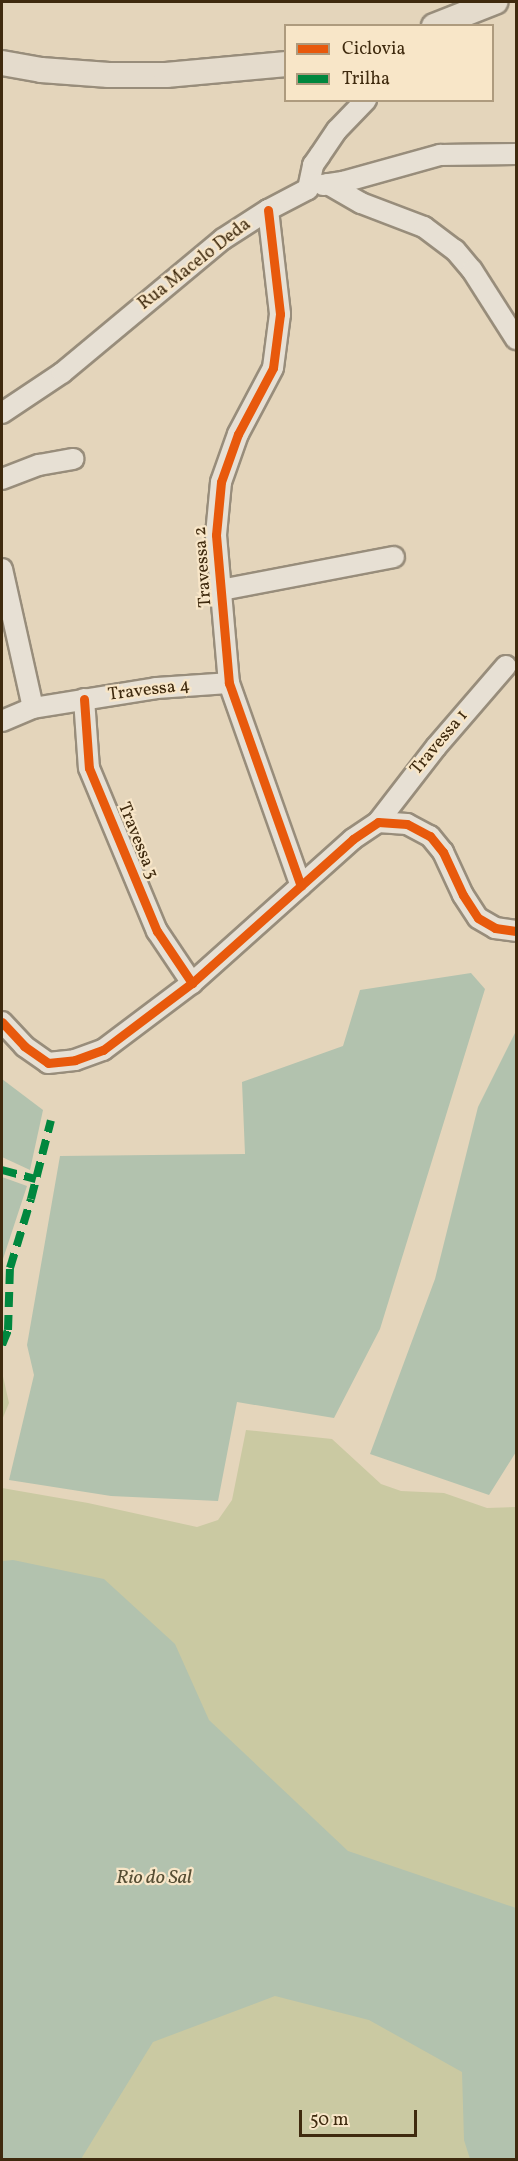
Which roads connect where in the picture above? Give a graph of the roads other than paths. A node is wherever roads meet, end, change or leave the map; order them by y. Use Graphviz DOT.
graph roads {
  1 [pos="495,2"];
  2 [pos="459,20"];
  3 [pos="442,24"];
  4 [pos="2,63"];
  5 [pos="284,64"];
  6 [pos="364,102"];
  7 [pos="516,154"];
  8 [pos="318,186"];
  9 [pos="268,210"];
  10 [pos="516,339"];
  11 [pos="2,413"];
  12 [pos="73,459"];
  13 [pos="2,478"];
  14 [pos="394,557"];
  15 [pos="2,569"];
  16 [pos="221,590"];
  17 [pos="506,666"];
  18 [pos="229,683"];
  19 [pos="84,699"];
  20 [pos="33,708"];
  21 [pos="2,721"];
  22 [pos="378,822"];
  23 [pos="301,886"];
  24 [pos="516,931"];
  25 [pos="192,983"];
  26 [pos="2,1022"];
  1 -- 2 [label="main road"];
  2 -- 3 [label="main road"];
  4 -- 5 [label="main road"];
  6 -- 8 [label="street"];
  7 -- 8 [label="street, Rua Macelo Deda"];
  8 -- 9 [label="street, Rua Macelo Deda"];
  8 -- 10 [label="street"];
  9 -- 11 [label="street, Rua Macelo Deda"];
  9 -- 16 [label="street, Travessa 2"];
  12 -- 13 [label="street"];
  14 -- 16 [label="street"];
  15 -- 20 [label="street"];
  16 -- 18 [label="street, Travessa 2"];
  17 -- 22 [label="street, Travessa 1"];
  18 -- 19 [label="street, Travessa 4"];
  18 -- 23 [label="street, Travessa 2"];
  19 -- 20 [label="street, Travessa 4"];
  19 -- 25 [label="street, Travessa 3"];
  20 -- 21 [label="street, Travessa 4"];
  22 -- 23 [label="street, Travessa 1"];
  22 -- 24 [label="street"];
  23 -- 25 [label="street, Travessa 1"];
  25 -- 26 [label="street, Travessa 1"];
}
